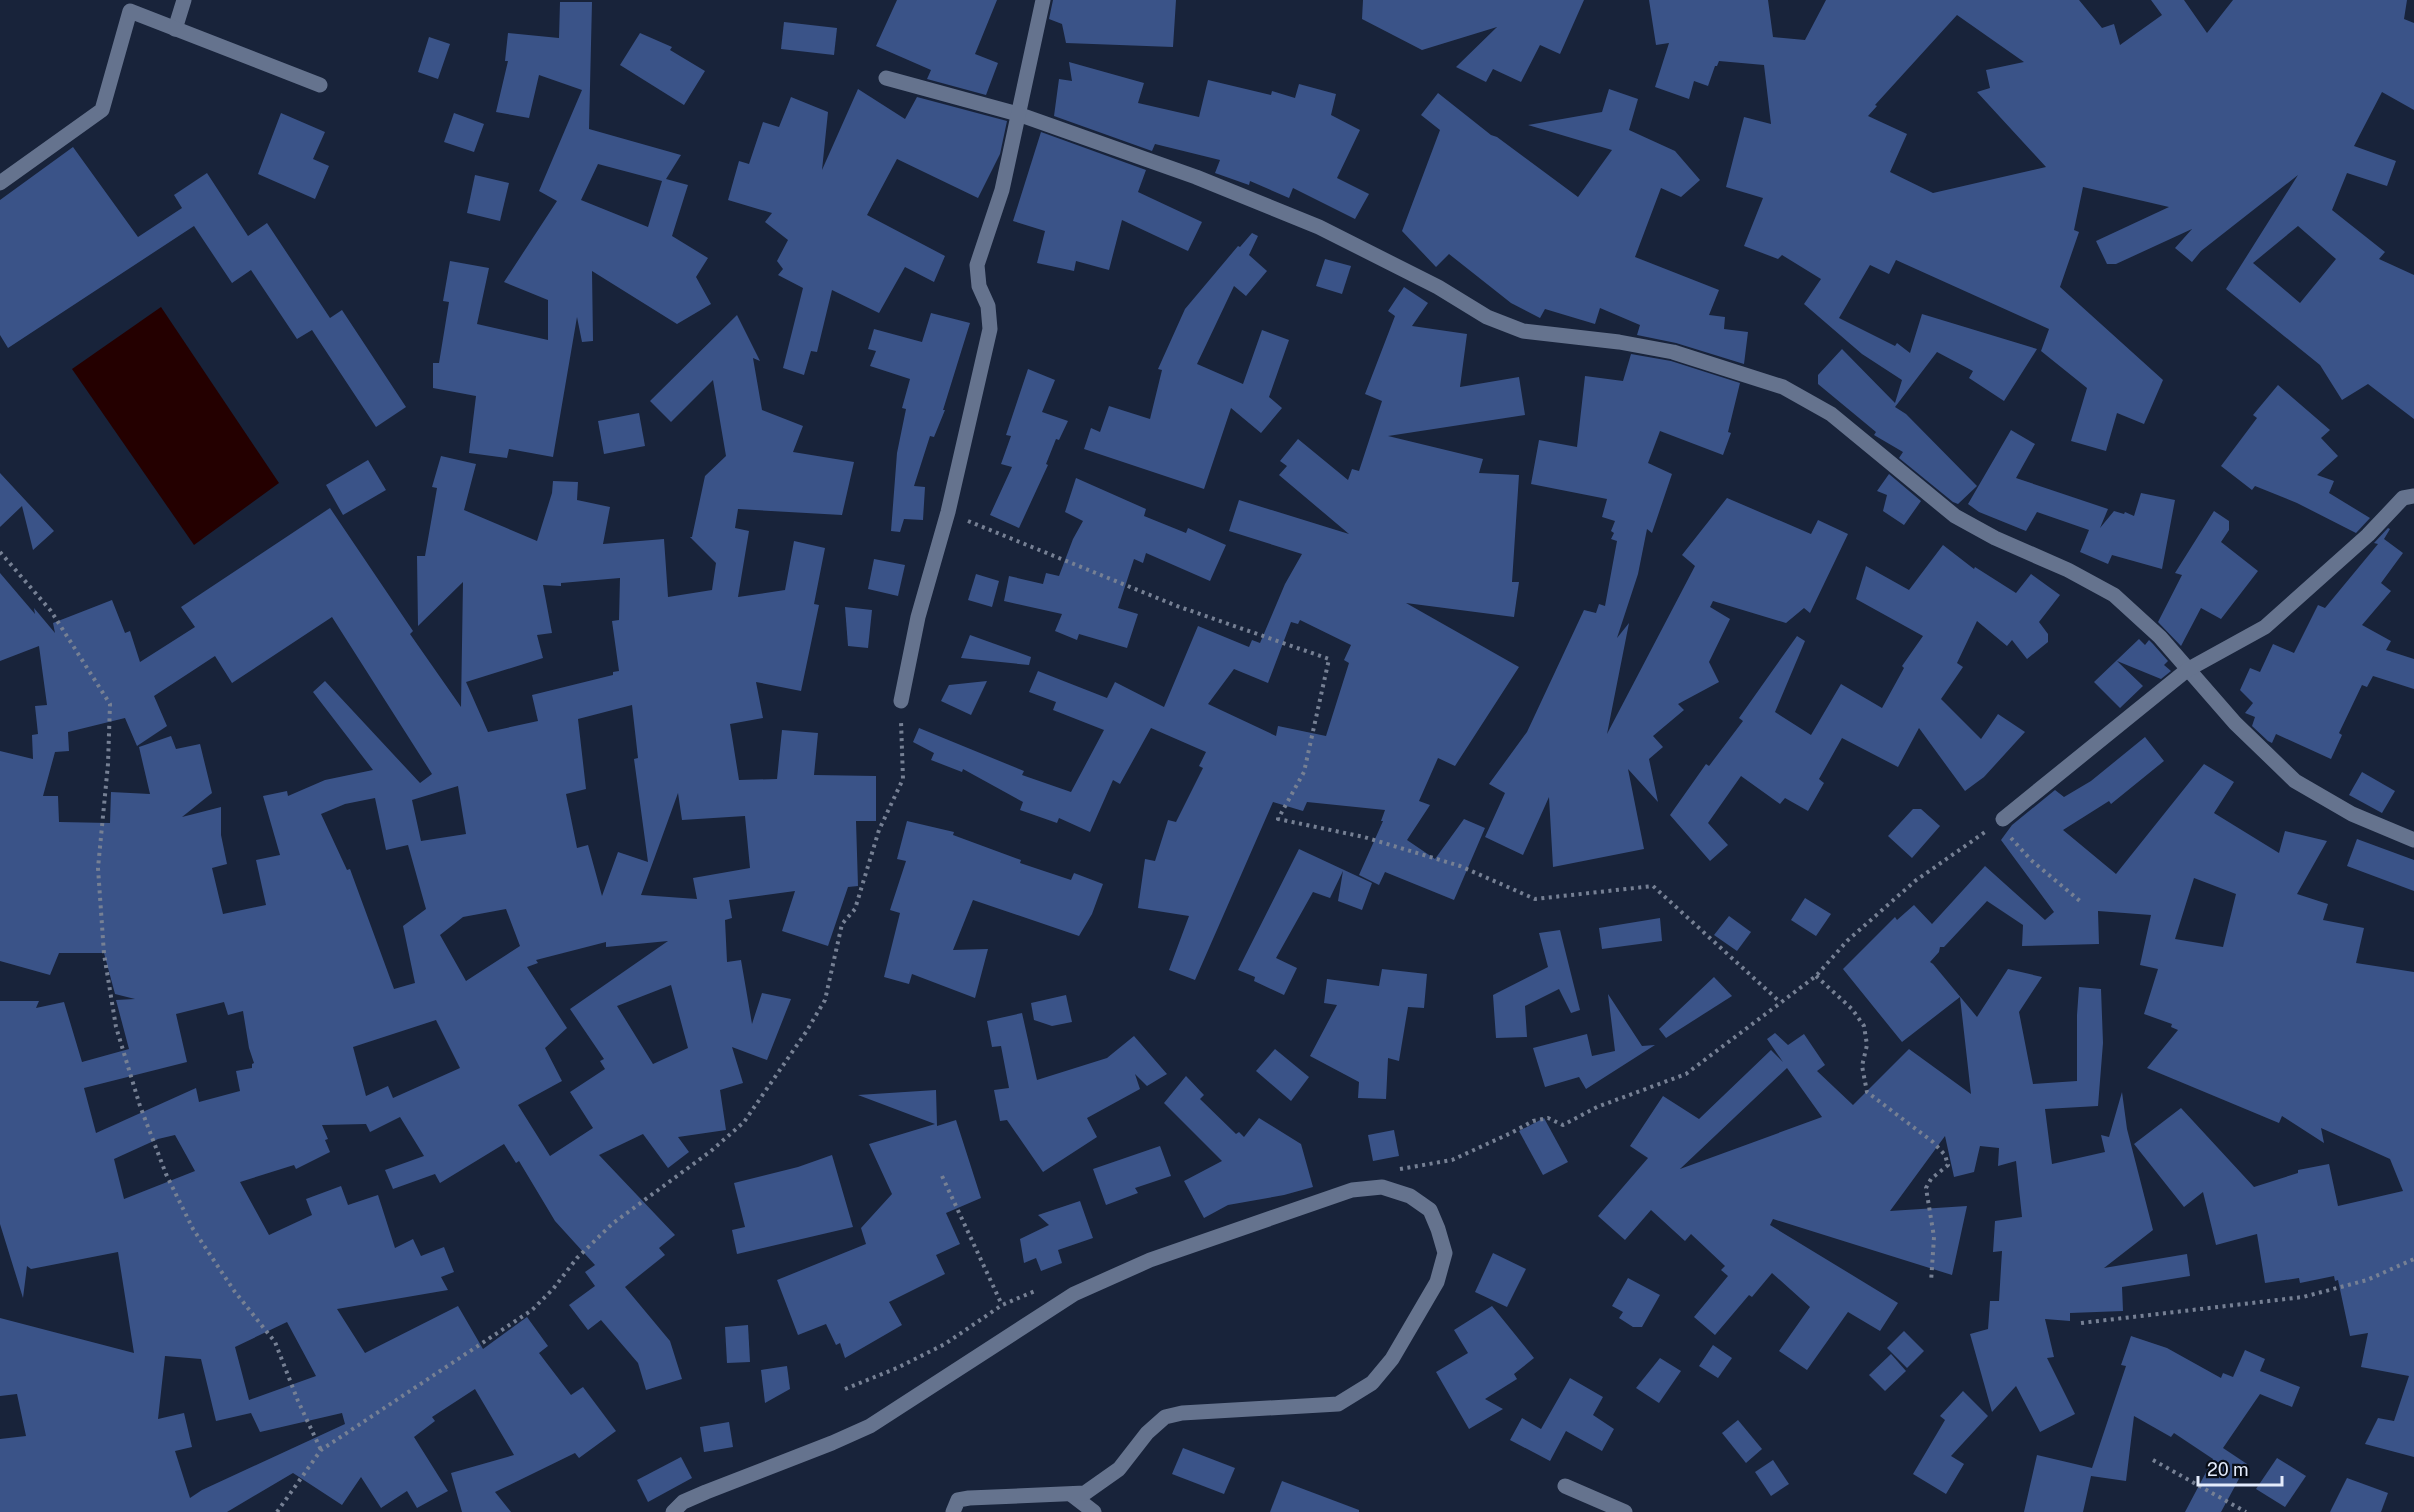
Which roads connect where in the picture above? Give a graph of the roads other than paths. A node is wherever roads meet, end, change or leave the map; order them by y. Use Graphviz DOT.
graph roads {
  1 [pos="184,0"];
  2 [pos="1043,0"];
  3 [pos="174,29"];
  4 [pos="886,78"];
  5 [pos="320,85"];
  6 [pos="1018,114"];
  7 [pos="0,183"];
  8 [pos="2414,496"];
  9 [pos="2187,670"];
  10 [pos="901,701"];
  11 [pos="2003,819"];
  12 [pos="2414,840"];
  13 [pos="1565,1486"];
  14 [pos="1072,1495"];
  15 [pos="673,1512"];
  16 [pos="953,1512"];
  17 [pos="1094,1512"];
  18 [pos="1625,1512"];
  1 -- 3 [label="street"];
  2 -- 6 [label="street"];
  3 -- 5 [label="street"];
  3 -- 7 [label="street"];
  4 -- 6 [label="street"];
  6 -- 9 [label="street"];
  6 -- 10 [label="street"];
  8 -- 9 [label="street"];
  9 -- 11 [label="street"];
  9 -- 12 [label="street"];
  13 -- 18 [label="street"];
  14 -- 15 [label="street"];
  14 -- 16 [label="street"];
  14 -- 17 [label="street"];
}
